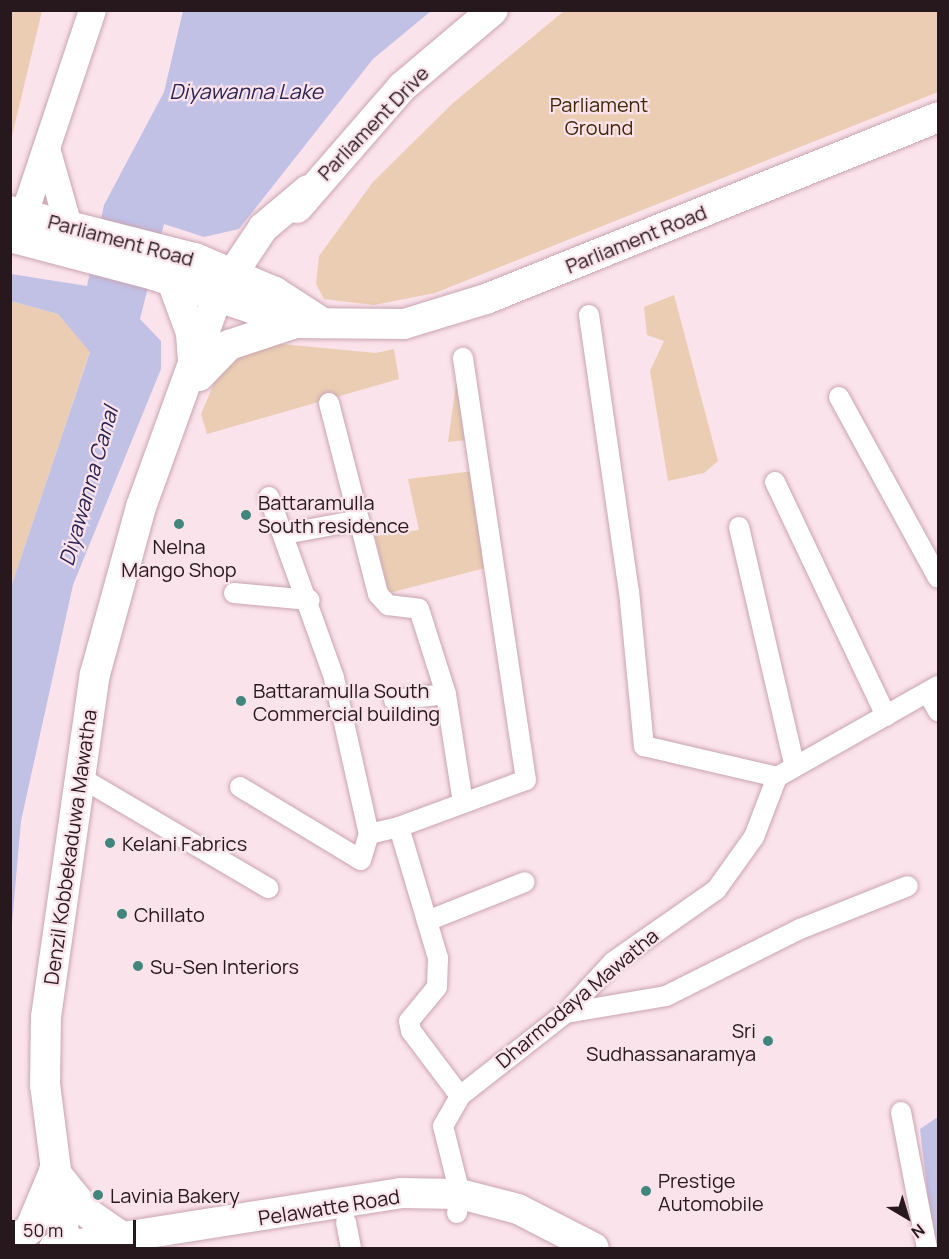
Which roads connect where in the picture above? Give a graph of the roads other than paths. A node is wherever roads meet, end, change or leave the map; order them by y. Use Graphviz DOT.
graph roads {
  1 [pos="74,10"];
  2 [pos="92,10"];
  3 [pos="493,10"];
  4 [pos="939,117"];
  5 [pos="45,147"];
  6 [pos="308,190"];
  7 [pos="14,222"];
  8 [pos="263,228"];
  9 [pos="70,233"];
  10 [pos="195,258"];
  11 [pos="164,269"];
  12 [pos="232,288"];
  13 [pos="589,315"];
  14 [pos="295,323"];
  15 [pos="325,324"];
  16 [pos="463,358"];
  17 [pos="196,368"];
  18 [pos="839,397"];
  19 [pos="329,403"];
  20 [pos="775,482"];
  21 [pos="269,497"];
  22 [pos="359,520"];
  23 [pos="739,527"];
  24 [pos="285,534"];
  25 [pos="939,578"];
  26 [pos="234,593"];
  27 [pos="310,600"];
  28 [pos="933,689"];
  29 [pos="446,694"];
  30 [pos="394,700"];
  31 [pos="939,711"];
  32 [pos="886,716"];
  33 [pos="794,763"];
  34 [pos="78,776"];
  35 [pos="777,777"];
  36 [pos="240,787"];
  37 [pos="463,803"];
  38 [pos="399,827"];
  39 [pos="369,834"];
  40 [pos="525,882"];
  41 [pos="908,885"];
  42 [pos="268,888"];
  43 [pos="427,921"];
  44 [pos="566,1013"];
  45 [pos="460,1096"];
  46 [pos="901,1112"];
  47 [pos="54,1171"];
  48 [pos="458,1203"];
  49 [pos="349,1235"];
  50 [pos="125,1239"];
  51 [pos="10,1245"];
  52 [pos="62,1248"];
  53 [pos="205,1248"];
  54 [pos="553,1248"];
  55 [pos="594,1248"];
  56 [pos="927,1248"];
  1 -- 7 [label="main road"];
  2 -- 5 [label="main road"];
  3 -- 6 [label="main road, Parliament Drive"];
  4 -- 15 [label="main road, Parliament Road"];
  5 -- 7 [label="main road"];
  5 -- 9 [label="main road"];
  6 -- 8 [label="main road, Parliament Drive"];
  6 -- 12 [label="main road, Parliament Drive"];
  7 -- 9 [label="main road, Parliament Road"];
  8 -- 10 [label="main road"];
  8 -- 12 [label="main road, Parliament Drive"];
  9 -- 11 [label="main road, Parliament Road"];
  10 -- 11 [label="main road, Parliament Road"];
  10 -- 12 [label="main road, Parliament Road"];
  11 -- 12 [label="main road, Parliament Road"];
  11 -- 17 [label="main road"];
  12 -- 14 [label="main road, Parliament Road"];
  12 -- 15 [label="main road, Parliament Road"];
  12 -- 17 [label="main road, Denzil Kobbekaduwa Mawatha"];
  13 -- 35 [label="street"];
  14 -- 15 [label="main road, Parliament Road"];
  14 -- 17 [label="main road"];
  16 -- 37 [label="street"];
  17 -- 34 [label="main road, Denzil Kobbekaduwa Mawatha"];
  18 -- 25 [label="street"];
  19 -- 22 [label="street"];
  20 -- 32 [label="street"];
  21 -- 24 [label="street"];
  22 -- 24 [label="street"];
  22 -- 29 [label="street"];
  23 -- 33 [label="street"];
  24 -- 27 [label="street"];
  26 -- 27 [label="street"];
  27 -- 39 [label="street"];
  28 -- 31 [label="street"];
  28 -- 32 [label="street, Dharmodaya Mawatha"];
  29 -- 30 [label="street"];
  29 -- 37 [label="street"];
  32 -- 33 [label="street, Dharmodaya Mawatha"];
  33 -- 35 [label="street, Dharmodaya Mawatha"];
  34 -- 42 [label="street"];
  34 -- 47 [label="main road, Denzil Kobbekaduwa Mawatha"];
  35 -- 44 [label="street, Dharmodaya Mawatha"];
  36 -- 39 [label="street"];
  37 -- 38 [label="street"];
  38 -- 39 [label="street"];
  38 -- 43 [label="street"];
  40 -- 43 [label="street"];
  41 -- 44 [label="street"];
  43 -- 45 [label="street"];
  44 -- 45 [label="street, Dharmodaya Mawatha"];
  45 -- 48 [label="street, Dharmodaya Mawatha"];
  46 -- 56 [label="street"];
  47 -- 50 [label="main road"];
  47 -- 51 [label="main road"];
  47 -- 52 [label="main road, Denzil Kobbekaduwa Mawatha"];
  48 -- 49 [label="main road, Pelawatte Road"];
  48 -- 50 [label="main road, Pelawatte Road"];
  48 -- 54 [label="main road, Pelawatte Road"];
  48 -- 55 [label="main road, Pelawatte Road"];
  49 -- 53 [label="main road, Pelawatte Road"];
  50 -- 52 [label="main road, Pelawatte Road"];
}
